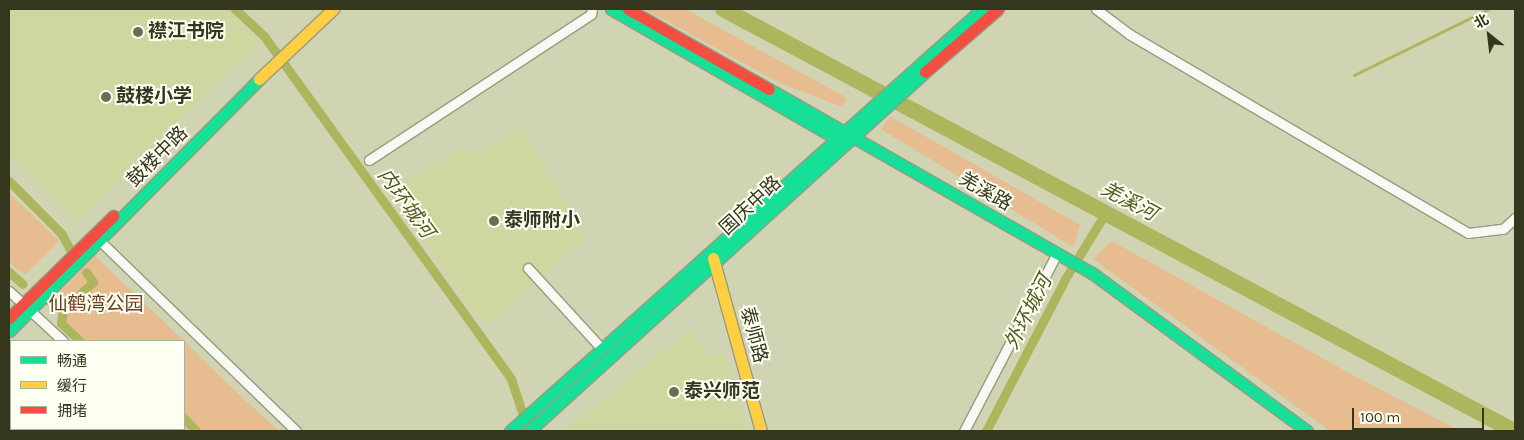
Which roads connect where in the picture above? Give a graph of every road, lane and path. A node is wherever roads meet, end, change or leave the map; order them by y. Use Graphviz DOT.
graph roads {
  1 [pos="321,9"];
  2 [pos="333,9"];
  3 [pos="592,9"];
  4 [pos="611,9"];
  5 [pos="628,9"];
  6 [pos="982,9"];
  7 [pos="998,9"];
  8 [pos="1096,9"];
  9 [pos="279,54"];
  10 [pos="922,67"];
  11 [pos="843,137"];
  12 [pos="369,160"];
  13 [pos="1515,218"];
  14 [pos="100,240"];
  15 [pos="711,249"];
  16 [pos="1057,253"];
  17 [pos="715,264"];
  18 [pos="528,268"];
  19 [pos="9,292"];
  20 [pos="27,306"];
  21 [pos="9,318"];
  22 [pos="9,331"];
  23 [pos="62,340"];
  24 [pos="601,348"];
  25 [pos="513,428"];
  26 [pos="296,431"];
  27 [pos="529,431"];
  28 [pos="761,431"];
  29 [pos="964,431"];
  30 [pos="1307,431"];
  1 -- 9 [label="street"];
  2 -- 9 [label="street, 鼓楼中路"];
  3 -- 12 [label="street"];
  4 -- 11 [label="street, 羌溪路"];
  5 -- 11 [label="street, 羌溪路"];
  6 -- 10 [label="street"];
  7 -- 10 [label="street"];
  8 -- 13 [label="street"];
  9 -- 14 [label="street, 鼓楼中路"];
  9 -- 20 [label="street"];
  10 -- 11 [label="street, 国庆中路"];
  11 -- 15 [label="street, 国庆中路"];
  11 -- 16 [label="street, 羌溪路"];
  11 -- 17 [label="street, 国庆中路"];
  14 -- 20 [label="street, 鼓楼中路"];
  14 -- 26 [label="street"];
  15 -- 17 [label="street, 泰师路"];
  15 -- 24 [label="street, 国庆中路"];
  16 -- 29 [label="street"];
  16 -- 30 [label="street, 羌溪路"];
  17 -- 27 [label="street, 国庆中路"];
  17 -- 28 [label="street, 泰师路"];
  18 -- 24 [label="street"];
  19 -- 20 [label="street"];
  20 -- 21 [label="street"];
  20 -- 22 [label="street, 鼓楼中路"];
  20 -- 23 [label="street"];
  24 -- 25 [label="street, 国庆中路"];
}
